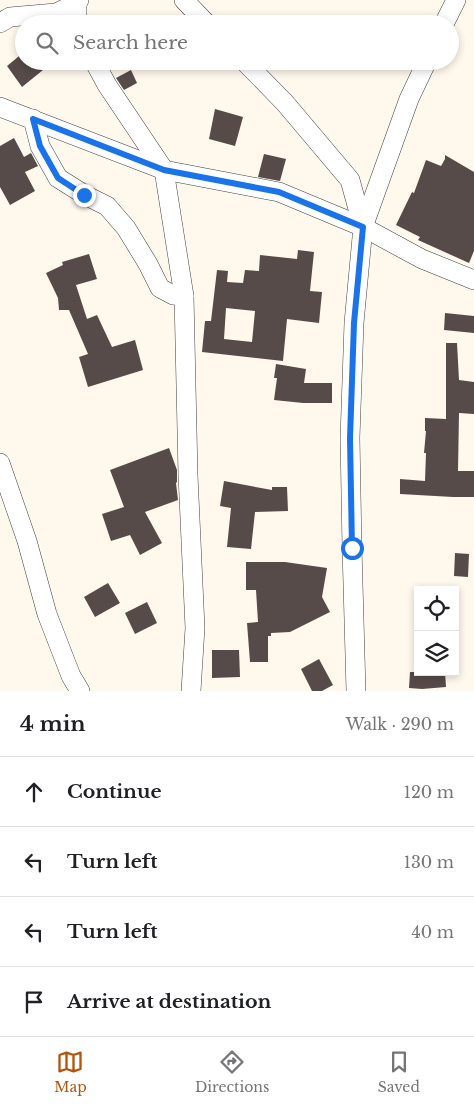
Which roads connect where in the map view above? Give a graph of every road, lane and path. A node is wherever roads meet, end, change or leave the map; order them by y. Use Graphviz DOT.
graph roads {
  1 [pos="184,0"];
  2 [pos="456,0"];
  3 [pos="78,2"];
  4 [pos="22,15"];
  5 [pos="77,15"];
  6 [pos="198,15"];
  7 [pos="448,15"];
  8 [pos="15,16"];
  9 [pos="0,23"];
  10 [pos="99,70"];
  11 [pos="252,70"];
  12 [pos="423,70"];
  13 [pos="0,107"];
  14 [pos="33,119"];
  15 [pos="164,170"];
  16 [pos="363,227"];
  17 [pos="474,280"];
  18 [pos="184,296"];
  19 [pos="0,463"];
  20 [pos="80,691"];
  21 [pos="191,691"];
  22 [pos="356,691"];
  1 -- 6 [label="street"];
  2 -- 7 [label="street"];
  3 -- 4 [label="street"];
  3 -- 5 [label="street"];
  8 -- 9 [label="street"];
  10 -- 15 [label="street"];
  11 -- 16 [label="street"];
  12 -- 16 [label="street"];
  13 -- 14 [label="street"];
  14 -- 15 [label="street"];
  14 -- 18 [label="street"];
  15 -- 16 [label="street"];
  15 -- 18 [label="street"];
  16 -- 17 [label="street"];
  16 -- 22 [label="street"];
  18 -- 21 [label="street"];
  19 -- 20 [label="street"];
}
